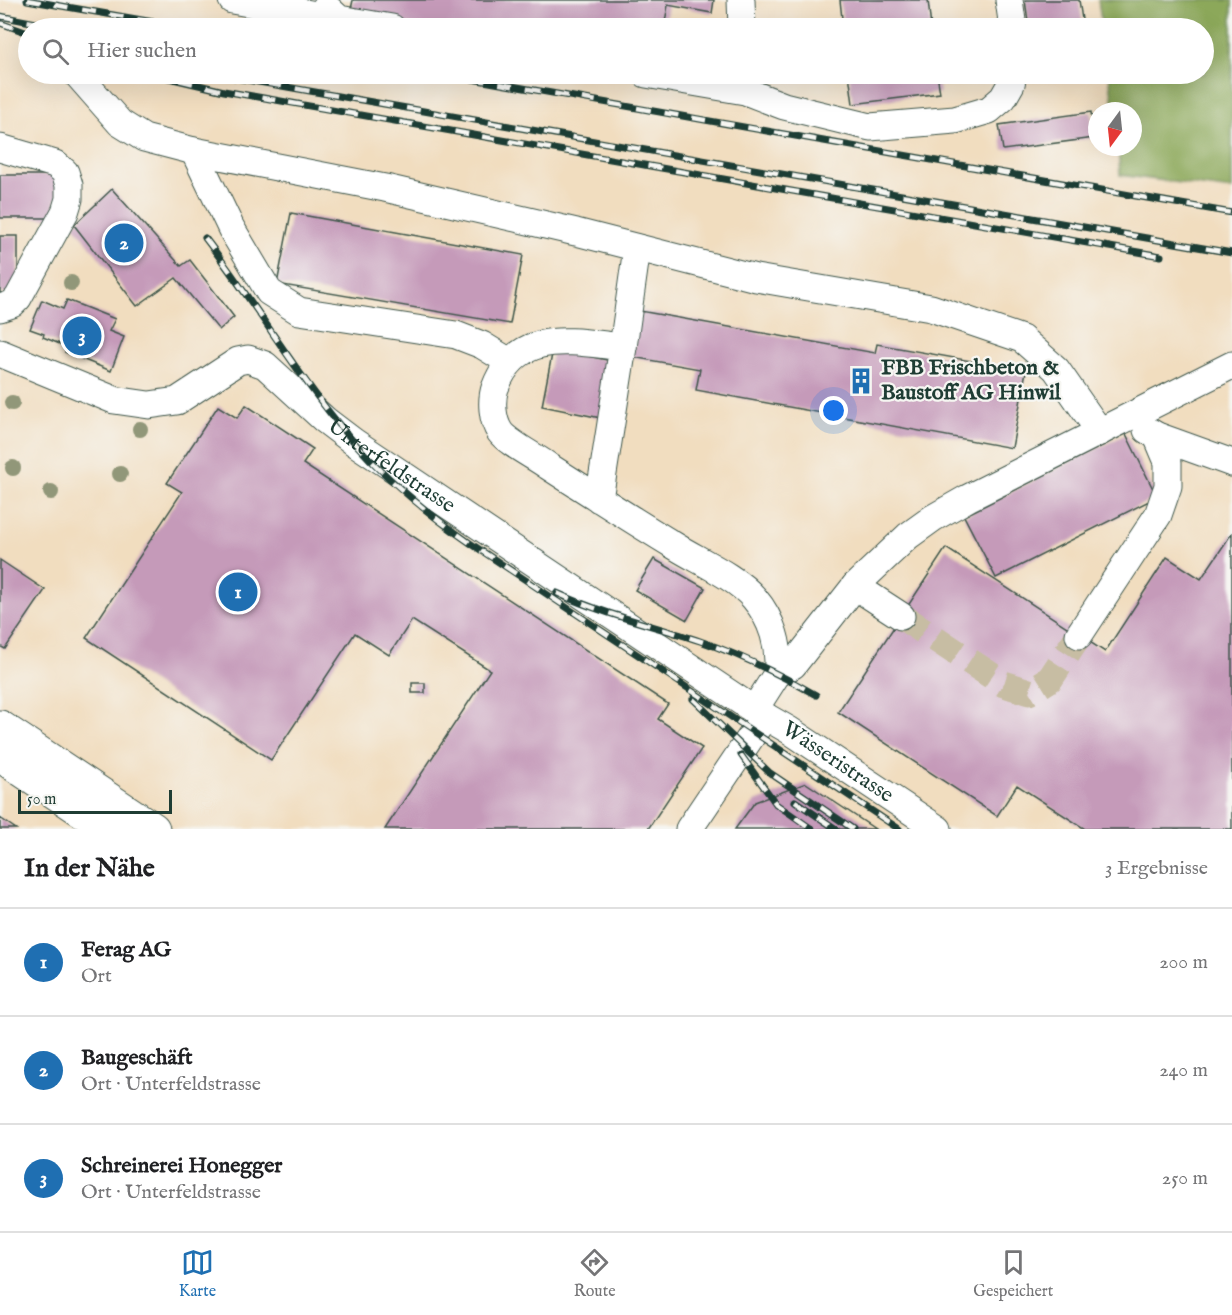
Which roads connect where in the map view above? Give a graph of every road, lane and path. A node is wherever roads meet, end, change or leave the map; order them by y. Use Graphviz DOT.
graph roads {
  1 [pos="232,0"];
  2 [pos="741,0"];
  3 [pos="1009,0"];
  4 [pos="331,10"];
  5 [pos="358,18"];
  6 [pos="742,18"];
  7 [pos="1012,18"];
  8 [pos="86,84"];
  9 [pos="747,84"];
  10 [pos="1011,84"];
  11 [pos="0,148"];
  12 [pos="194,151"];
  13 [pos="637,248"];
  14 [pos="0,308"];
  15 [pos="623,347"];
  16 [pos="0,353"];
  17 [pos="508,362"];
  18 [pos="1232,365"];
  19 [pos="1128,418"];
  20 [pos="1100,432"];
  21 [pos="1156,436"];
  22 [pos="1232,464"];
  23 [pos="599,499"];
  24 [pos="855,586"];
  25 [pos="901,616"];
  26 [pos="1080,635"];
  27 [pos="777,674"];
  28 [pos="759,713"];
  29 [pos="0,727"];
  30 [pos="0,755"];
  31 [pos="110,829"];
  32 [pos="153,829"];
  33 [pos="689,829"];
  34 [pos="938,829"];
  1 -- 4 [label="street"];
  2 -- 6 [label="street"];
  3 -- 7 [label="street"];
  4 -- 5 [label="street"];
  8 -- 12 [label="street"];
  9 -- 10 [label="street"];
  11 -- 14 [label="street"];
  12 -- 13 [label="street"];
  12 -- 17 [label="street"];
  13 -- 15 [label="street"];
  13 -- 20 [label="street"];
  15 -- 17 [label="street"];
  15 -- 23 [label="street"];
  16 -- 28 [label="street, Unterfeldstrasse"];
  17 -- 23 [label="street"];
  18 -- 19 [label="street"];
  19 -- 20 [label="street"];
  19 -- 21 [label="street"];
  20 -- 24 [label="street"];
  21 -- 22 [label="street"];
  21 -- 26 [label="street"];
  23 -- 27 [label="street"];
  24 -- 25 [label="street"];
  24 -- 27 [label="street"];
  27 -- 28 [label="street"];
  28 -- 33 [label="street"];
  28 -- 34 [label="street, Wässeristrasse"];
  29 -- 32 [label="main road"];
  30 -- 31 [label="main road"];
}
